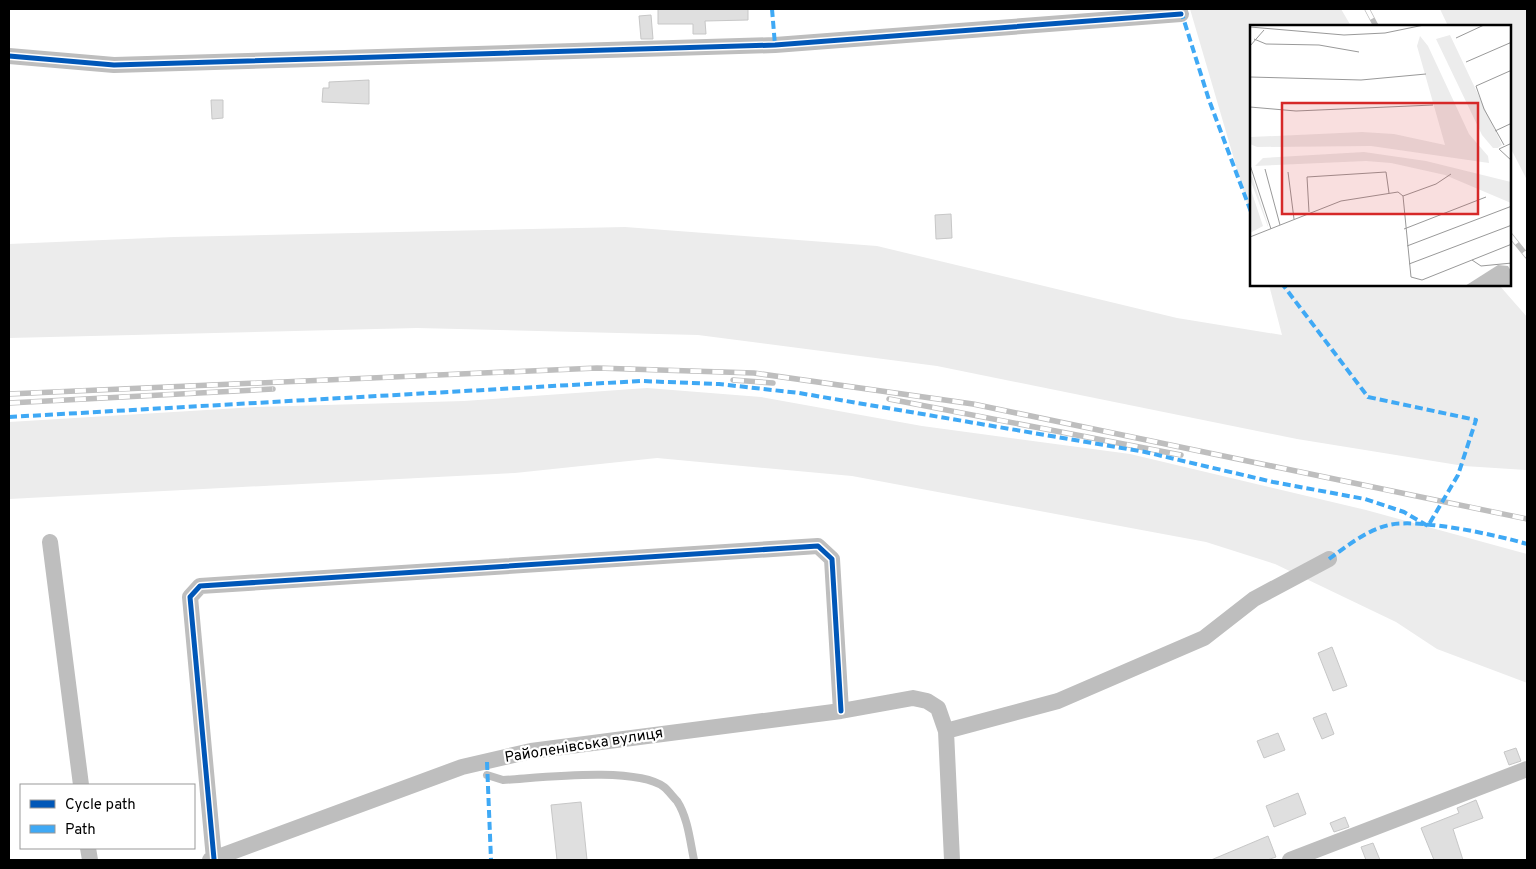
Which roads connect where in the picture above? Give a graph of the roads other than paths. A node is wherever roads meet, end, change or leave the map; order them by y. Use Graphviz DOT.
graph roads {
  1 [pos="1181,14"];
  2 [pos="9,56"];
  3 [pos="50,542"];
  4 [pos="1329,559"];
  5 [pos="840,711"];
  6 [pos="946,731"];
  7 [pos="487,768"];
  8 [pos="1527,769"];
  9 [pos="81,784"];
  10 [pos="212,859"];
  11 [pos="694,860"];
  12 [pos="952,860"];
  13 [pos="1290,860"];
  1 -- 2 [label="street"];
  3 -- 9 [label="street"];
  4 -- 6 [label="street"];
  5 -- 6 [label="street, Райоленівська вулиця"];
  5 -- 7 [label="street, Райоленівська вулиця"];
  5 -- 10 [label="street"];
  6 -- 12 [label="street"];
  7 -- 10 [label="street, Райоленівська вулиця"];
  7 -- 11 [label="lane"];
  8 -- 13 [label="street"];
}
